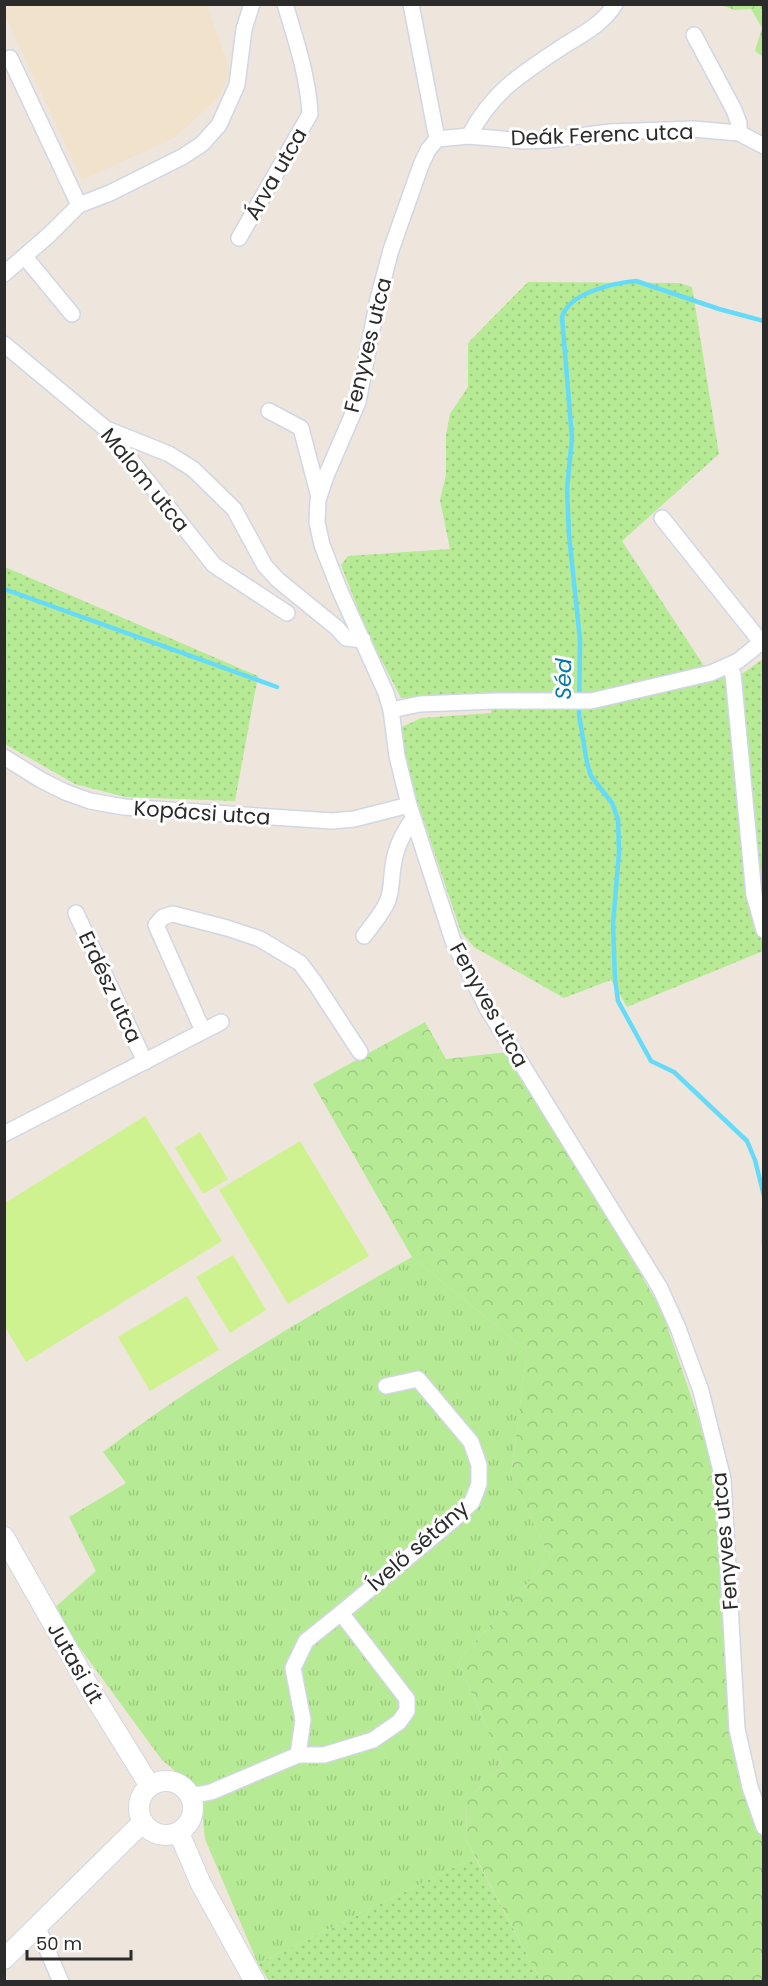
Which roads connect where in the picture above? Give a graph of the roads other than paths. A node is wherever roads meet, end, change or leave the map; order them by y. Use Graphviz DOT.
graph roads {
  1 [pos="252,4"];
  2 [pos="285,4"];
  3 [pos="411,4"];
  4 [pos="615,4"];
  5 [pos="694,35"];
  6 [pos="10,58"];
  7 [pos="739,134"];
  8 [pos="469,136"];
  9 [pos="437,139"];
  10 [pos="764,146"];
  11 [pos="79,206"];
  12 [pos="239,238"];
  13 [pos="25,256"];
  14 [pos="4,274"];
  15 [pos="72,314"];
  16 [pos="4,344"];
  17 [pos="269,411"];
  18 [pos="106,429"];
  19 [pos="319,497"];
  20 [pos="662,518"];
  21 [pos="287,613"];
  22 [pos="363,640"];
  23 [pos="762,641"];
  24 [pos="728,666"];
  25 [pos="391,710"];
  26 [pos="4,757"];
  27 [pos="411,812"];
  28 [pos="76,913"];
  29 [pos="764,930"];
  30 [pos="364,936"];
  31 [pos="221,1022"];
  32 [pos="204,1031"];
  33 [pos="360,1052"];
  34 [pos="145,1062"];
  35 [pos="4,1134"];
  36 [pos="386,1386"];
  37 [pos="4,1537"];
  38 [pos="340,1613"];
  39 [pos="298,1755"];
  40 [pos="150,1786"];
  41 [pos="190,1796"];
  42 [pos="142,1823"];
  43 [pos="764,1827"];
  44 [pos="178,1833"];
  45 [pos="37,1926"];
  46 [pos="4,1959"];
  47 [pos="61,1982"];
  48 [pos="255,1982"];
  1 -- 11 [label="street"];
  2 -- 12 [label="street, Árva utca"];
  3 -- 9 [label="street"];
  4 -- 8 [label="street"];
  5 -- 7 [label="street"];
  6 -- 11 [label="street"];
  7 -- 8 [label="street, Deák Ferenc utca"];
  7 -- 10 [label="street, Deák Ferenc utca"];
  8 -- 9 [label="street, Deák Ferenc utca"];
  9 -- 19 [label="street, Fenyves utca"];
  11 -- 13 [label="street"];
  13 -- 14 [label="street"];
  13 -- 15 [label="street"];
  16 -- 18 [label="street, Malom utca"];
  17 -- 19 [label="street"];
  18 -- 21 [label="street, Malom utca"];
  18 -- 22 [label="street"];
  19 -- 22 [label="street, Fenyves utca"];
  20 -- 23 [label="street"];
  22 -- 25 [label="street, Fenyves utca"];
  23 -- 24 [label="street"];
  24 -- 25 [label="street"];
  24 -- 29 [label="street"];
  25 -- 27 [label="street, Fenyves utca"];
  26 -- 27 [label="street, Kopácsi utca"];
  27 -- 30 [label="street"];
  27 -- 43 [label="street, Fenyves utca"];
  28 -- 34 [label="street, Erdész utca"];
  31 -- 32 [label="street, Erdész utca"];
  32 -- 33 [label="street"];
  32 -- 34 [label="street, Erdész utca"];
  34 -- 35 [label="street, Erdész utca"];
  36 -- 38 [label="street, Ívelő sétány"];
  37 -- 40 [label="street, Jutasi út"];
  38 -- 39 [label="street, Ívelő sétány"];
  38 -- 39 [label="street"];
  39 -- 41 [label="street"];
  40 -- 41 [label="street"];
  40 -- 42 [label="street"];
  41 -- 44 [label="street"];
  42 -- 44 [label="street"];
  42 -- 45 [label="street"];
  44 -- 48 [label="street"];
  45 -- 46 [label="street"];
  45 -- 47 [label="street"];
}
